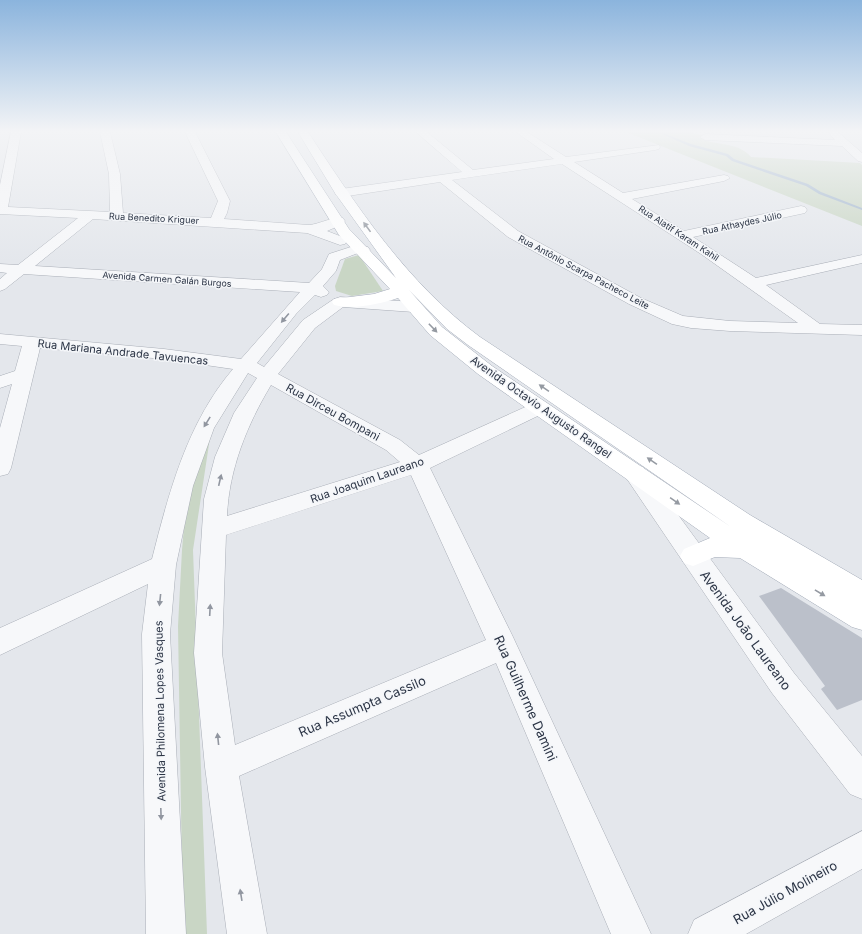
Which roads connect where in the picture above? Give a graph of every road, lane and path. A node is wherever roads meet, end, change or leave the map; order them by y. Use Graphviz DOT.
graph roads {
  1 [pos="8,176"];
  2 [pos="114,176"];
  3 [pos="211,176"];
  4 [pos="305,176"];
  5 [pos="330,176"];
  6 [pos="466,176"];
  7 [pos="588,176"];
  8 [pos="442,178"];
  9 [pos="724,178"];
  10 [pos="341,193"];
  11 [pos="622,197"];
  12 [pos="1,210"];
  13 [pos="801,210"];
  14 [pos="90,215"];
  15 [pos="116,217"];
  16 [pos="215,222"];
  17 [pos="683,235"];
  18 [pos="339,238"];
  19 [pos="363,250"];
  20 [pos="862,259"];
  21 [pos="0,268"];
  22 [pos="397,268"];
  23 [pos="20,270"];
  24 [pos="754,283"];
  25 [pos="0,286"];
  26 [pos="314,288"];
  27 [pos="407,299"];
  28 [pos="340,302"];
  29 [pos="814,327"];
  30 [pos="862,330"];
  31 [pos="0,340"];
  32 [pos="32,343"];
  33 [pos="256,371"];
  34 [pos="23,375"];
  35 [pos="0,382"];
  36 [pos="539,408"];
  37 [pos="416,465"];
  38 [pos="0,468"];
  39 [pos="635,473"];
  40 [pos="213,530"];
  41 [pos="745,548"];
  42 [pos="693,556"];
  43 [pos="163,565"];
  44 [pos="862,593"];
  45 [pos="862,597"];
  46 [pos="862,618"];
  47 [pos="0,642"];
  48 [pos="503,646"];
  49 [pos="221,767"];
  50 [pos="862,782"];
  51 [pos="862,850"];
  52 [pos="166,934"];
  53 [pos="247,934"];
  54 [pos="631,934"];
  55 [pos="708,934"];
  1 -- 12 [label="street"];
  2 -- 15 [label="street"];
  3 -- 16 [label="street"];
  4 -- 18 [label="main road"];
  5 -- 10 [label="main road, Avenida Octavio Augusto Rangel"];
  6 -- 8 [label="street"];
  7 -- 11 [label="street, Rua Alatif Karam Kahil"];
  8 -- 10 [label="street"];
  8 -- 29 [label="street, Rua Antônio Scarpa Pacheco Leite"];
  9 -- 11 [label="street"];
  22 -- 10 [label="main road, Avenida Octavio Augusto Rangel, one-way"];
  11 -- 17 [label="street, Rua Alatif Karam Kahil"];
  12 -- 14 [label="street, Rua Benedito Kriguer"];
  13 -- 17 [label="street, Rua Athaydes Júlio"];
  14 -- 15 [label="street, Rua Benedito Kriguer"];
  14 -- 23 [label="street"];
  15 -- 16 [label="street, Rua Benedito Kriguer"];
  16 -- 18 [label="street, Rua Benedito Kriguer"];
  17 -- 24 [label="street, Rua Alatif Karam Kahil"];
  18 -- 19 [label="street"];
  18 -- 26 [label="street, Avenida Philomena Lopes Vasques"];
  19 -- 22 [label="main road"];
  19 -- 27 [label="main road, Avenida Octavio Augusto Rangel"];
  20 -- 24 [label="street"];
  21 -- 23 [label="street, Avenida Carmen Galán Burgos"];
  22 -- 27 [label="main road"];
  44 -- 22 [label="main road, Avenida Octavio Augusto Rangel, one-way"];
  23 -- 25 [label="street"];
  23 -- 26 [label="street, Avenida Carmen Galán Burgos"];
  24 -- 29 [label="street, Rua Alatif Karam Kahil"];
  26 -- 28 [label="street"];
  26 -- 33 [label="street, Avenida Philomena Lopes Vasques, one-way"];
  27 -- 28 [label="street"];
  27 -- 36 [label="main road, Avenida Octavio Augusto Rangel, one-way"];
  28 -- 33 [label="street, Avenida Philomena Lopes Vasques"];
  29 -- 30 [label="street, Rua Antônio Scarpa Pacheco Leite"];
  31 -- 32 [label="street, Rua Mariana Andrade Tavuencas"];
  32 -- 33 [label="street, Rua Mariana Andrade Tavuencas"];
  32 -- 34 [label="street"];
  33 -- 37 [label="street, Rua Dirceu Bompani"];
  40 -- 33 [label="street, Avenida Philomena Lopes Vasques, one-way"];
  33 -- 43 [label="street, Avenida Philomena Lopes Vasques, one-way"];
  34 -- 35 [label="street"];
  34 -- 38 [label="street"];
  36 -- 37 [label="street, Rua Joaquim Laureano"];
  36 -- 39 [label="main road, Avenida Octavio Augusto Rangel"];
  37 -- 40 [label="street, Rua Joaquim Laureano"];
  37 -- 48 [label="street, Rua Guilherme Damini"];
  39 -- 41 [label="main road, Avenida Octavio Augusto Rangel, one-way"];
  39 -- 42 [label="street, Avenida João Laureano"];
  49 -- 40 [label="street, Avenida Philomena Lopes Vasques, one-way"];
  41 -- 42 [label="main road"];
  41 -- 45 [label="main road"];
  41 -- 46 [label="main road, Avenida Octavio Augusto Rangel, one-way"];
  42 -- 50 [label="street, Avenida João Laureano"];
  43 -- 47 [label="street"];
  43 -- 52 [label="street, Avenida Philomena Lopes Vasques, one-way"];
  48 -- 49 [label="street, Rua Assumpta Cassilo"];
  48 -- 54 [label="street, Rua Guilherme Damini"];
  53 -- 49 [label="street, Avenida Philomena Lopes Vasques, one-way"];
  51 -- 55 [label="street, Rua Júlio Molineiro"];
}
